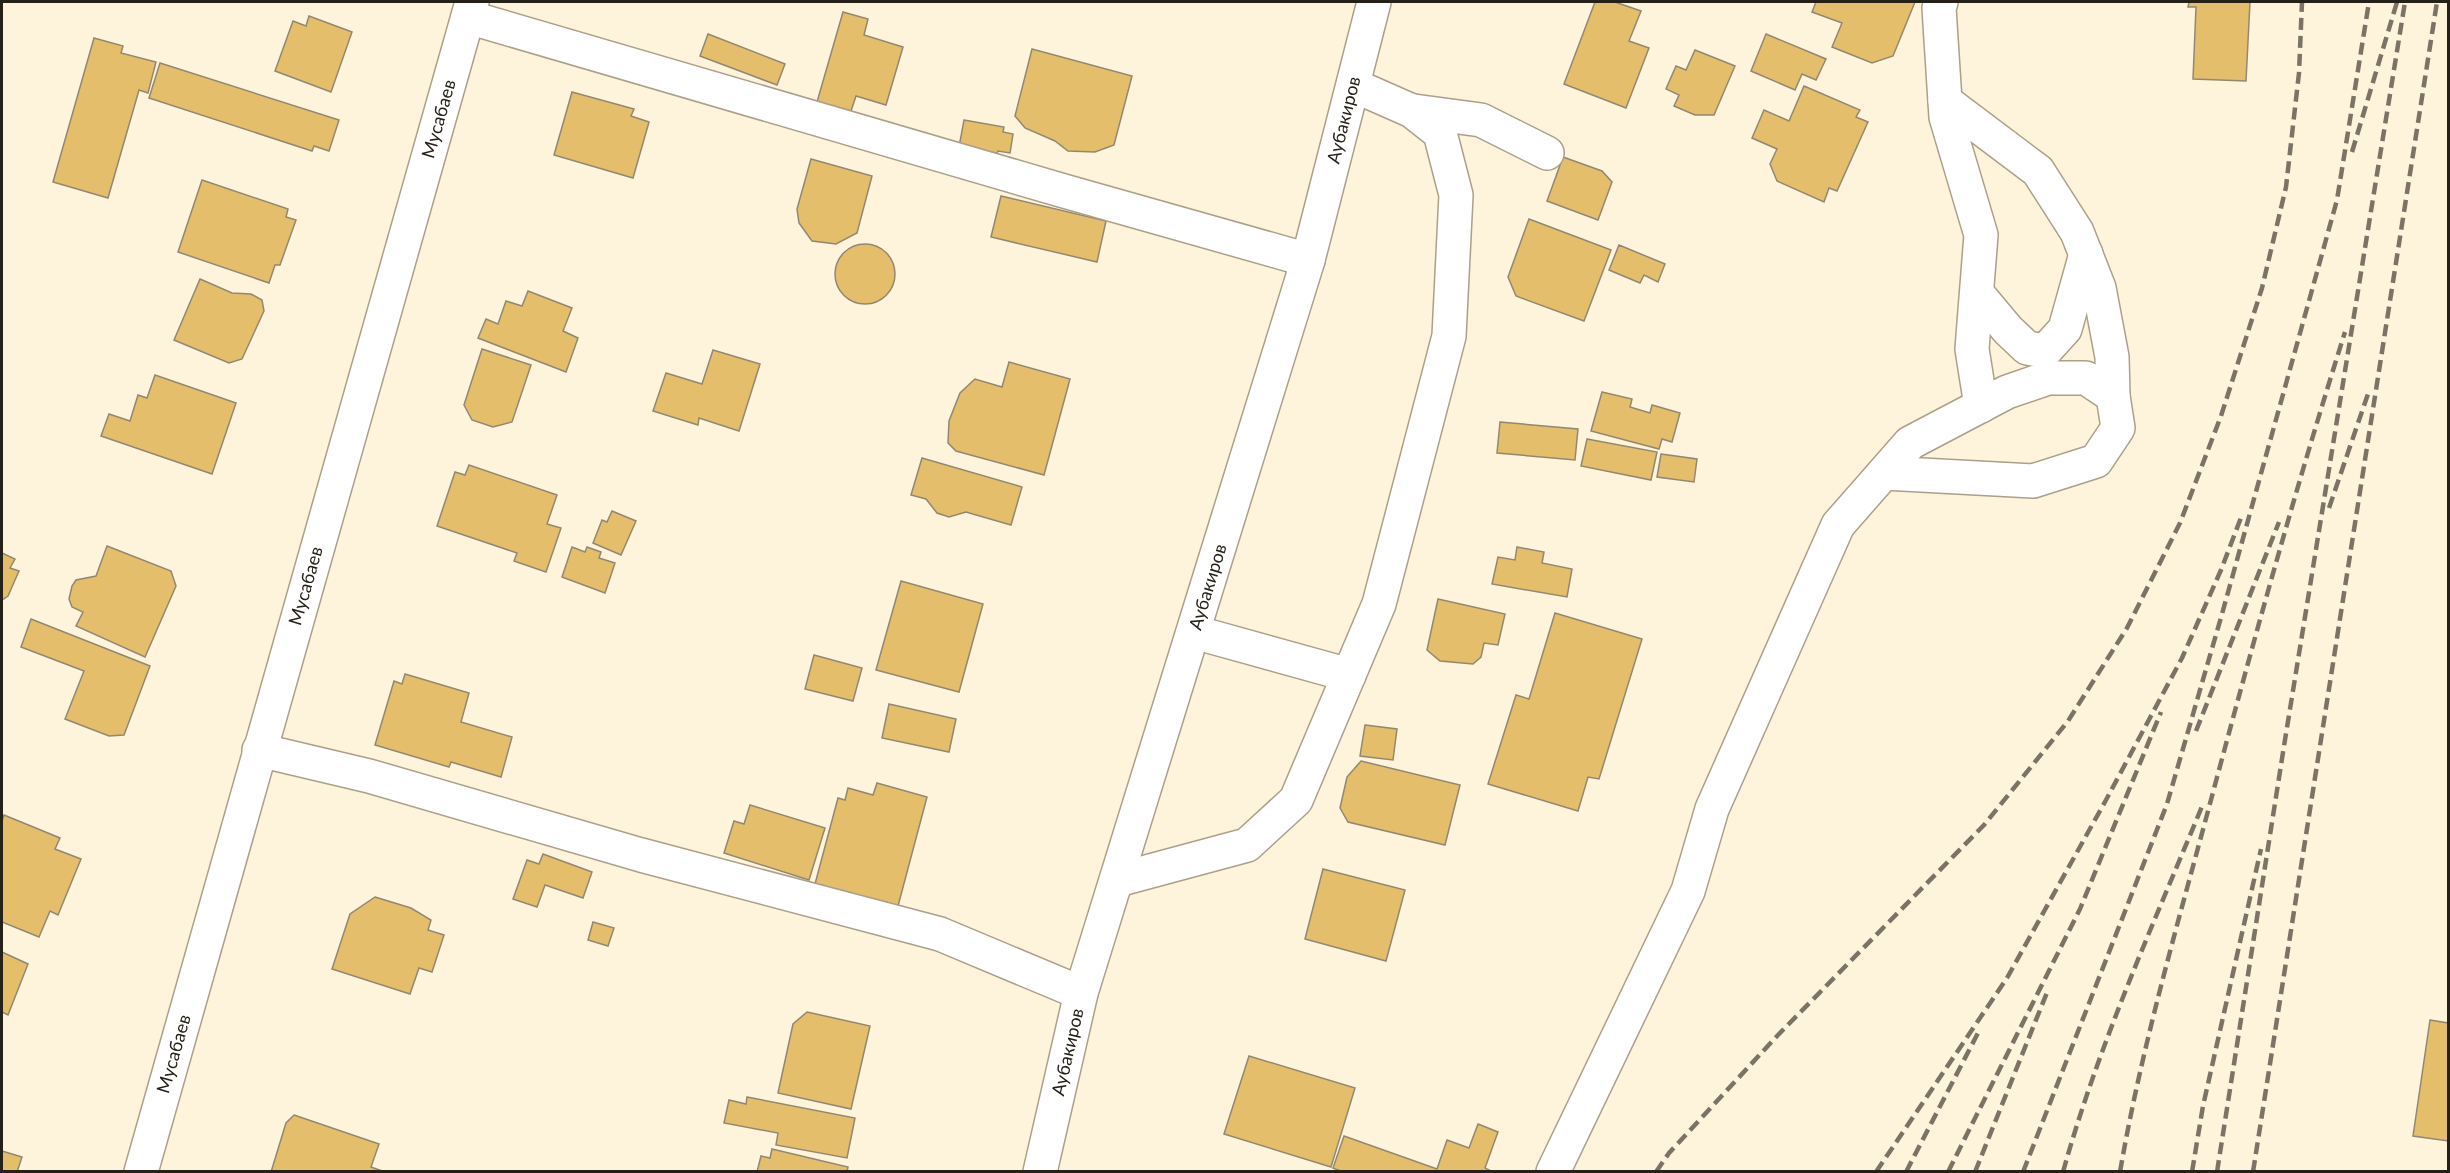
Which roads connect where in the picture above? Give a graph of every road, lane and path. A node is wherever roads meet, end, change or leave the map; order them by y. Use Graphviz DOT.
graph roads {
  1 [pos="1374,2"];
  2 [pos="1941,2"];
  3 [pos="470,9"];
  4 [pos="1353,85"];
  5 [pos="1945,101"];
  6 [pos="1412,111"];
  7 [pos="1547,153"];
  8 [pos="2086,254"];
  9 [pos="1308,260"];
  10 [pos="1977,293"];
  11 [pos="2113,396"];
  12 [pos="1981,406"];
  13 [pos="1884,473"];
  14 [pos="1194,632"];
  15 [pos="1349,675"];
  16 [pos="259,750"];
  17 [pos="1117,880"];
  18 [pos="1081,993"];
  19 [pos="141,1172"];
  20 [pos="1040,1172"];
  21 [pos="1553,1172"];
  1 -- 4 [label="street, Аубакиров"];
  2 -- 5 [label="street"];
  3 -- 9 [label="street"];
  3 -- 16 [label="street, Мусабаев"];
  4 -- 6 [label="street"];
  4 -- 9 [label="street, Аубакиров"];
  5 -- 8 [label="street"];
  5 -- 10 [label="street"];
  6 -- 7 [label="street"];
  6 -- 15 [label="street"];
  8 -- 10 [label="street"];
  8 -- 11 [label="street"];
  9 -- 14 [label="street, Аубакиров"];
  10 -- 12 [label="street"];
  11 -- 12 [label="street"];
  11 -- 13 [label="street"];
  12 -- 13 [label="street"];
  13 -- 21 [label="street"];
  14 -- 15 [label="street"];
  14 -- 17 [label="street, Аубакиров"];
  15 -- 17 [label="street"];
  16 -- 18 [label="street"];
  16 -- 19 [label="street, Мусабаев"];
  17 -- 18 [label="street, Аубакиров"];
  18 -- 20 [label="street, Аубакиров"];
}
